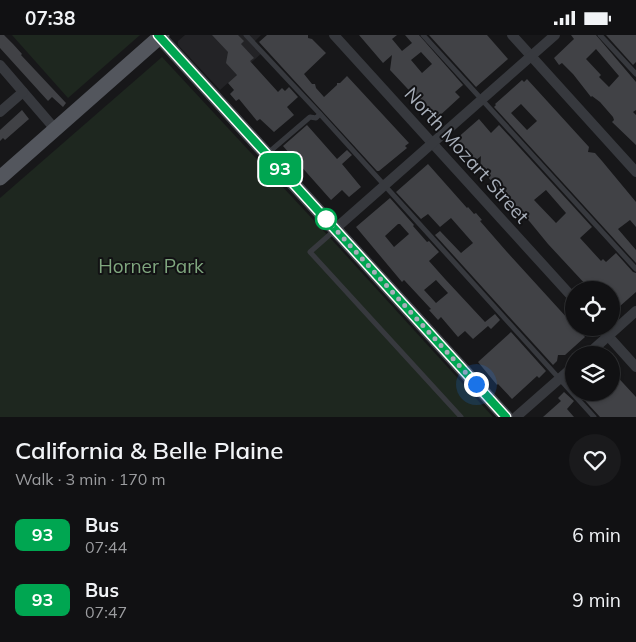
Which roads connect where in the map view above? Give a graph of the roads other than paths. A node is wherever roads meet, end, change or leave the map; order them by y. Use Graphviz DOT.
graph roads {
  1 [pos="246,35"];
  2 [pos="334,35"];
  3 [pos="424,35"];
  4 [pos="512,35"];
  5 [pos="555,35"];
  6 [pos="600,35"];
  7 [pos="160,36"];
  8 [pos="531,56"];
  9 [pos="0,65"];
  10 [pos="636,74"];
  11 [pos="23,92"];
  12 [pos="482,99"];
  13 [pos="0,112"];
  14 [pos="320,114"];
  15 [pos="55,129"];
  16 [pos="432,143"];
  17 [pos="266,154"];
  18 [pos="636,172"];
  19 [pos="0,178"];
  20 [pos="385,185"];
  21 [pos="335,229"];
  22 [pos="636,269"];
  23 [pos="565,289"];
  24 [pos="636,311"];
  25 [pos="620,325"];
  26 [pos="608,336"];
  27 [pos="597,346"];
  28 [pos="636,367"];
  29 [pos="565,374"];
  30 [pos="560,379"];
  31 [pos="461,417"];
  32 [pos="506,417"];
  33 [pos="516,417"];
  34 [pos="594,417"];
  1 -- 14 [label="lane"];
  2 -- 16 [label="street, North Mozart Street"];
  3 -- 12 [label="lane"];
  4 -- 8 [label="street"];
  5 -- 8 [label="street"];
  6 -- 10 [label="lane"];
  7 -- 15 [label="main road"];
  7 -- 17 [label="street"];
  8 -- 12 [label="street"];
  8 -- 18 [label="street"];
  9 -- 11 [label="street"];
  11 -- 13 [label="street"];
  11 -- 15 [label="street"];
  12 -- 16 [label="street"];
  12 -- 22 [label="lane"];
  14 -- 17 [label="lane"];
  14 -- 20 [label="lane"];
  15 -- 19 [label="main road"];
  16 -- 20 [label="street"];
  16 -- 23 [label="street, North Mozart Street"];
  17 -- 21 [label="street"];
  20 -- 21 [label="street"];
  20 -- 30 [label="lane"];
  21 -- 31 [label="lane"];
  21 -- 32 [label="street"];
  24 -- 25 [label="street"];
  26 -- 27 [label="street"];
  26 -- 28 [label="street"];
  29 -- 30 [label="street"];
  30 -- 33 [label="street"];
  30 -- 34 [label="lane"];
}
